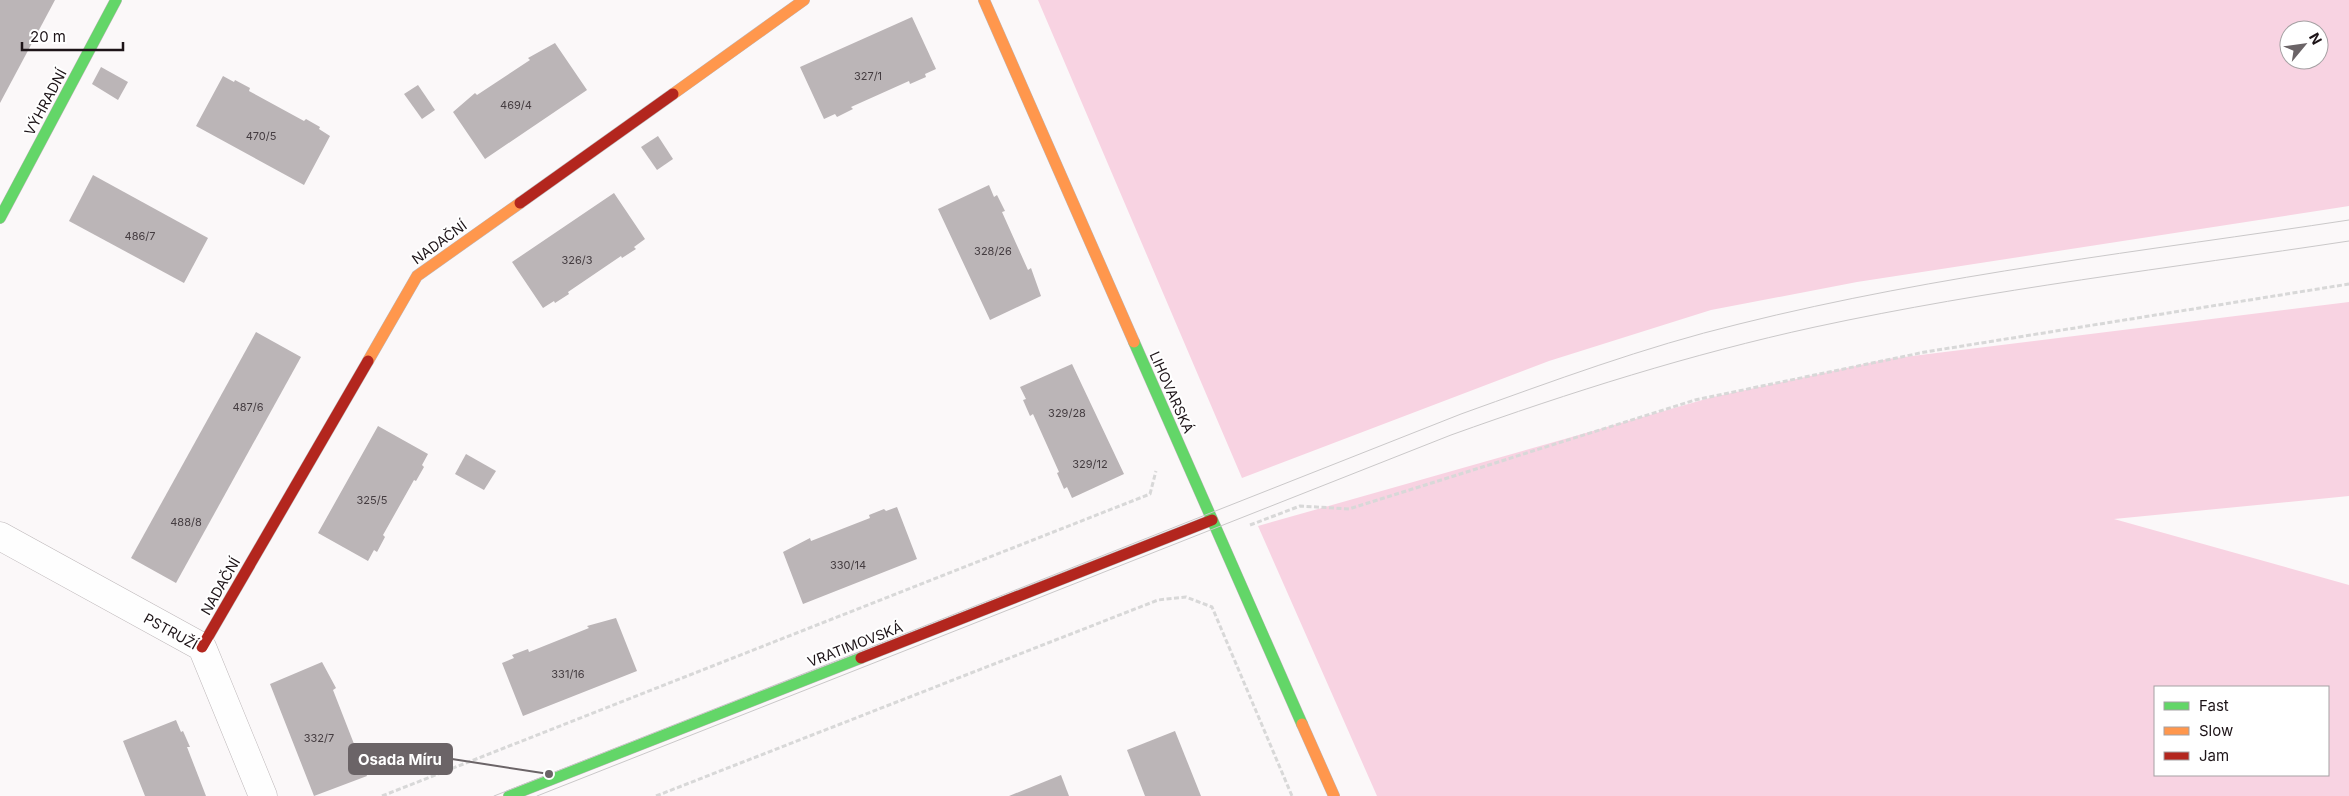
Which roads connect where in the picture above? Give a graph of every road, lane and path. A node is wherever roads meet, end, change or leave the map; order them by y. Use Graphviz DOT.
graph roads {
  1 [pos="116,0"];
  2 [pos="804,0"];
  3 [pos="984,0"];
  4 [pos="0,218"];
  5 [pos="2349,284"];
  6 [pos="1158,465"];
  7 [pos="1212,520"];
  8 [pos="0,536"];
  9 [pos="1219,536"];
  10 [pos="202,648"];
  11 [pos="263,796"];
  12 [pos="382,796"];
  13 [pos="509,796"];
  14 [pos="656,796"];
  15 [pos="1292,796"];
  16 [pos="1334,796"];
  1 -- 4 [label="street, VÝHRADNÍ"];
  2 -- 10 [label="street, NADAČNÍ"];
  3 -- 7 [label="street, LIHOVARSKÁ"];
  5 -- 9 [label="path"];
  6 -- 12 [label="path"];
  7 -- 9 [label="street, LIHOVARSKÁ"];
  7 -- 13 [label="street, VRATIMOVSKÁ"];
  8 -- 10 [label="street, PSTRUŽÍ"];
  9 -- 16 [label="street, LIHOVARSKÁ"];
  10 -- 11 [label="street, PSTRUŽÍ"];
  14 -- 15 [label="path"];
}
